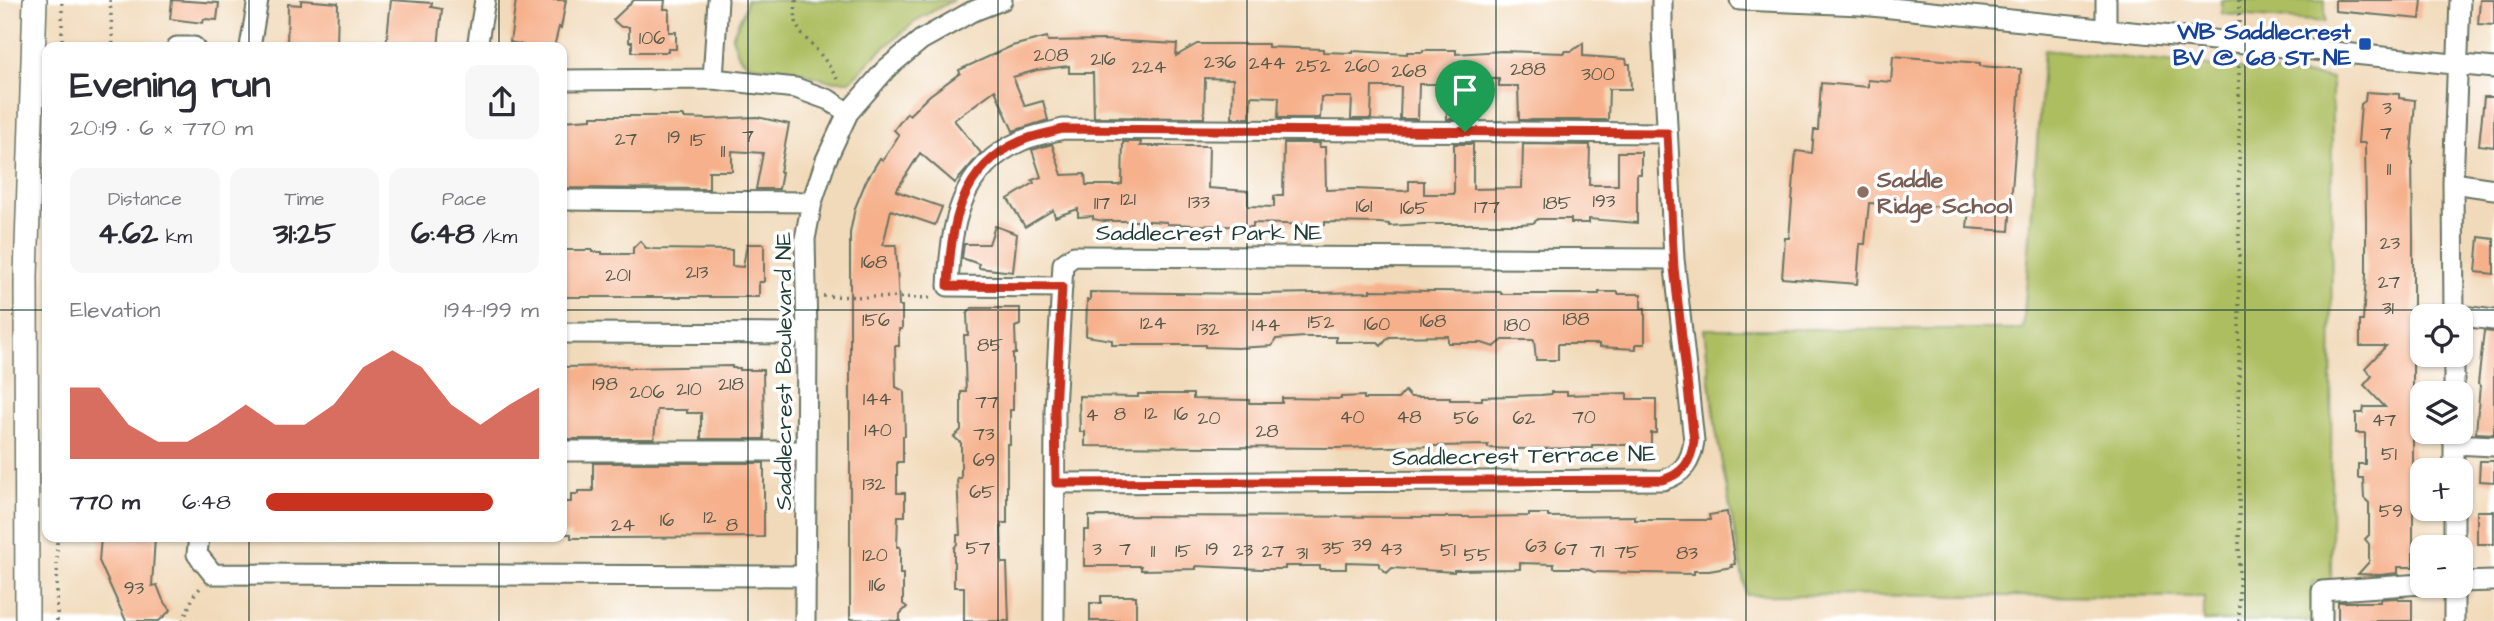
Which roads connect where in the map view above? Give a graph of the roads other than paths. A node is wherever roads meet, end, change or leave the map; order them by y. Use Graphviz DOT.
graph roads {
  1 [pos="35,0"];
  2 [pos="258,0"];
  3 [pos="485,0"];
  4 [pos="718,0"];
  5 [pos="1002,0"];
  6 [pos="1662,0"];
  7 [pos="1740,0"];
  8 [pos="2106,0"];
  9 [pos="2460,0"];
  10 [pos="1884,4"];
  11 [pos="2106,30"];
  12 [pos="251,42"];
  13 [pos="478,42"];
  14 [pos="2456,65"];
  15 [pos="2494,68"];
  16 [pos="713,79"];
  17 [pos="567,80"];
  18 [pos="848,113"];
  19 [pos="1667,133"];
  20 [pos="2453,183"];
  21 [pos="2494,189"];
  22 [pos="567,200"];
  23 [pos="811,202"];
  24 [pos="1674,259"];
  25 [pos="1062,287"];
  26 [pos="2454,304"];
  27 [pos="2473,318"];
  28 [pos="2494,320"];
  29 [pos="567,333"];
  30 [pos="807,334"];
  31 [pos="2473,442"];
  32 [pos="2494,446"];
  33 [pos="567,451"];
  34 [pos="806,451"];
  35 [pos="1056,483"];
  36 [pos="198,542"];
  37 [pos="806,576"];
  38 [pos="2494,581"];
  39 [pos="2473,582"];
  40 [pos="2410,585"];
  41 [pos="2454,598"];
  42 [pos="27,621"];
  43 [pos="805,621"];
  44 [pos="1054,621"];
  45 [pos="2322,621"];
  46 [pos="2454,621"];
  1 -- 42 [label="main road"];
  2 -- 12 [label="street"];
  3 -- 13 [label="street"];
  4 -- 16 [label="street"];
  5 -- 18 [label="street, Saddlecrest Boulevard NE"];
  6 -- 19 [label="street, Saddlecrest Terrace NE"];
  7 -- 10 [label="street"];
  8 -- 11 [label="street"];
  9 -- 14 [label="street"];
  10 -- 11 [label="street"];
  11 -- 14 [label="street"];
  14 -- 15 [label="street"];
  14 -- 20 [label="street"];
  16 -- 17 [label="street"];
  16 -- 18 [label="street"];
  18 -- 23 [label="street, Saddlecrest Boulevard NE"];
  19 -- 24 [label="street, Saddlecrest Terrace NE"];
  19 -- 25 [label="street"];
  20 -- 21 [label="street"];
  20 -- 26 [label="street"];
  22 -- 23 [label="street"];
  23 -- 30 [label="street, Saddlecrest Boulevard NE"];
  24 -- 25 [label="street, Saddlecrest Park NE"];
  24 -- 35 [label="street, Saddlecrest Terrace NE"];
  25 -- 35 [label="street, Saddlecrest Park NE"];
  27 -- 28 [label="street"];
  29 -- 30 [label="street"];
  30 -- 34 [label="street, Saddlecrest Boulevard NE"];
  31 -- 32 [label="street"];
  33 -- 34 [label="street"];
  34 -- 37 [label="street, Saddlecrest Boulevard NE"];
  35 -- 44 [label="street, Saddlecrest Park NE"];
  36 -- 37 [label="street"];
  37 -- 43 [label="street, Saddlecrest Boulevard NE"];
  38 -- 39 [label="street"];
  40 -- 45 [label="street"];
  41 -- 46 [label="street"];
}
